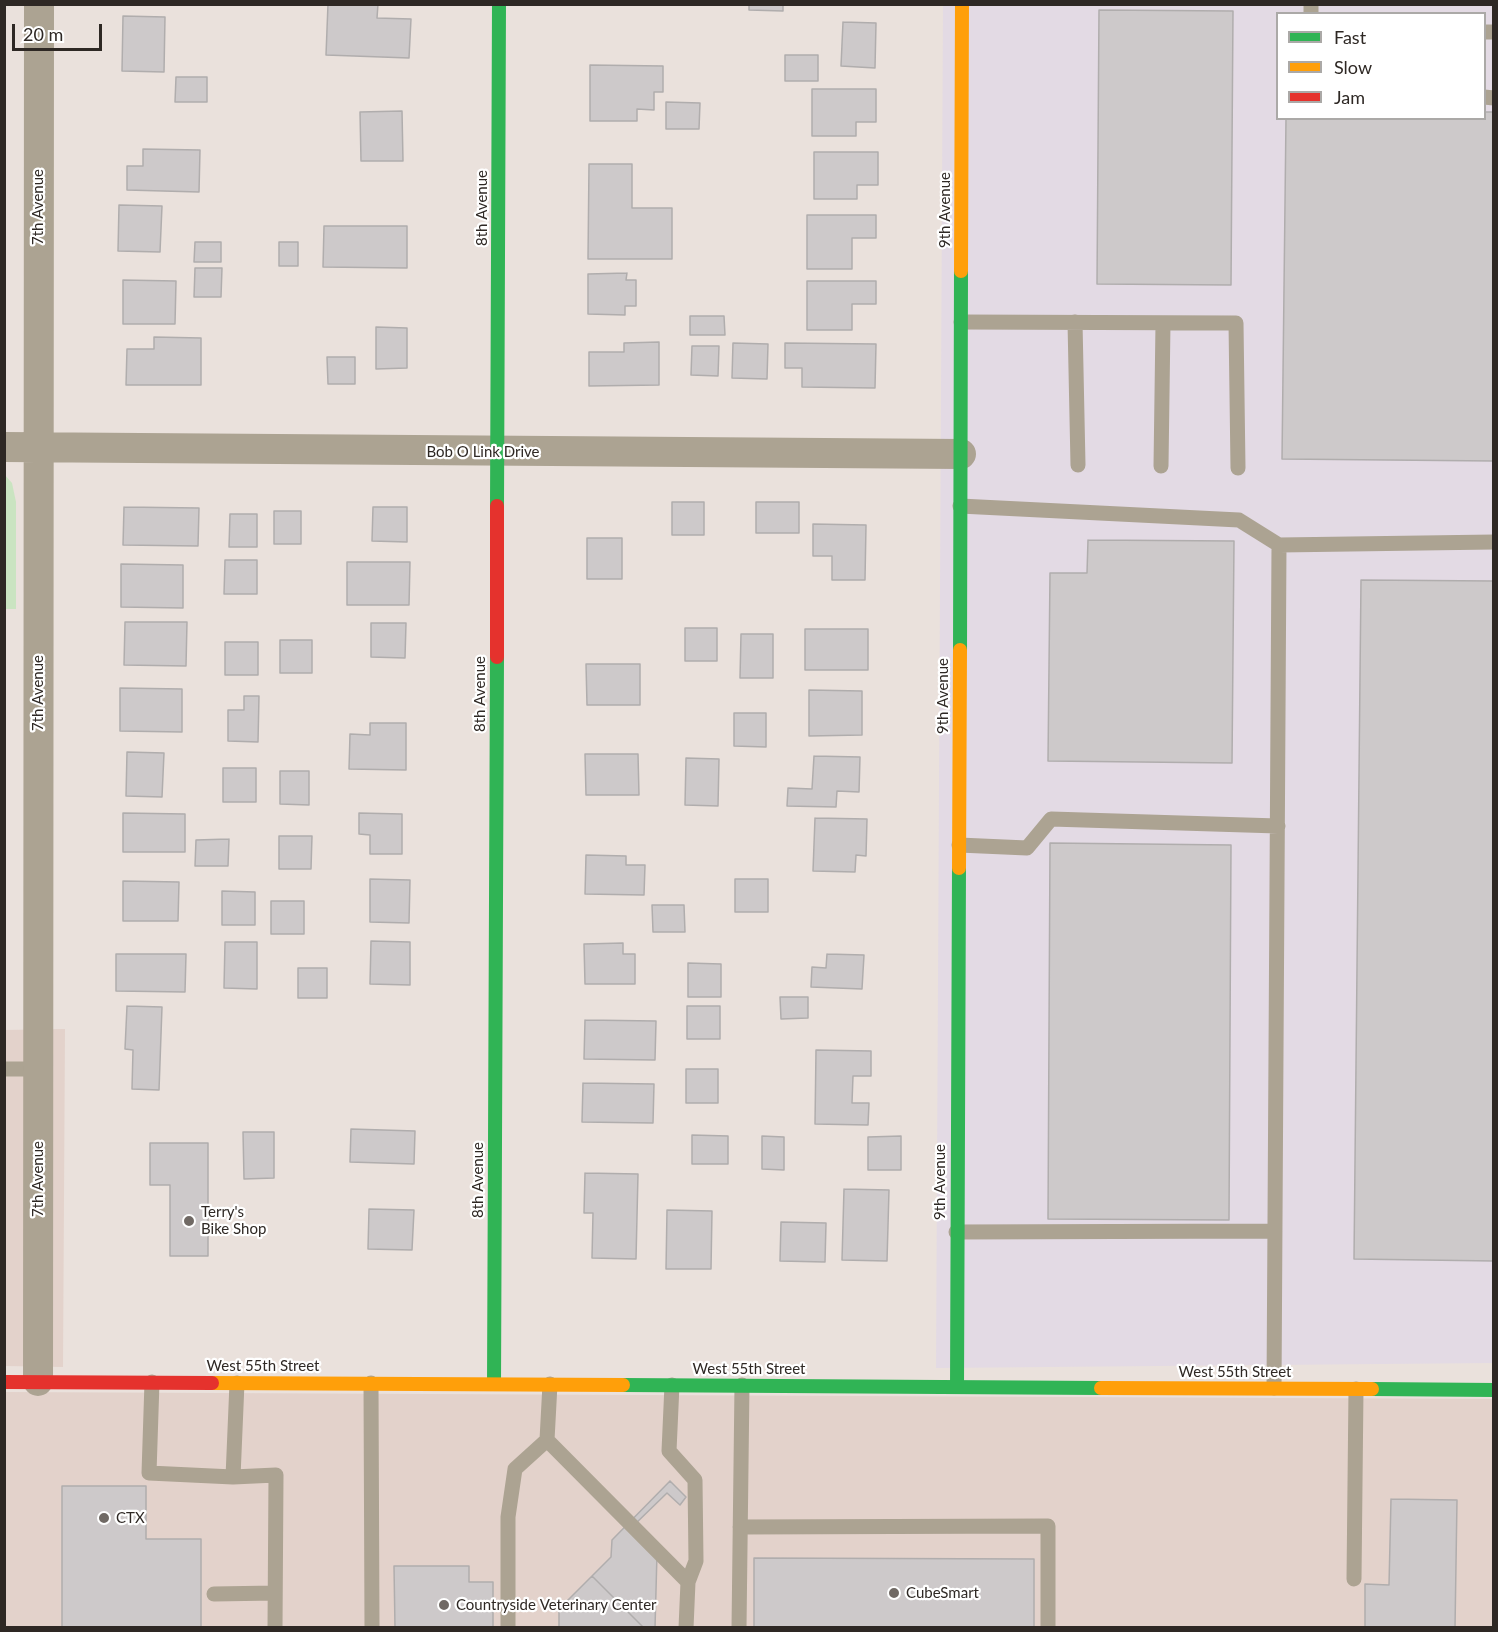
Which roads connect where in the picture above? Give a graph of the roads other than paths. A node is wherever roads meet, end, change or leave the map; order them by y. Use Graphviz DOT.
graph roads {
  1 [pos="39,4"];
  2 [pos="499,4"];
  3 [pos="962,4"];
  4 [pos="961,322"];
  5 [pos="1076,322"];
  6 [pos="1163,323"];
  7 [pos="4,447"];
  8 [pos="38,447"];
  9 [pos="498,453"];
  10 [pos="961,454"];
  11 [pos="1078,465"];
  12 [pos="1161,466"];
  13 [pos="1238,468"];
  14 [pos="960,506"];
  15 [pos="1494,542"];
  16 [pos="1279,545"];
  17 [pos="1278,826"];
  18 [pos="959,845"];
  19 [pos="4,1069"];
  20 [pos="38,1069"];
  21 [pos="1275,1231"];
  22 [pos="956,1232"];
  23 [pos="38,1381"];
  24 [pos="4,1382"];
  25 [pos="152,1382"];
  26 [pos="237,1383"];
  27 [pos="371,1383"];
  28 [pos="494,1384"];
  29 [pos="550,1384"];
  30 [pos="672,1385"];
  31 [pos="742,1385"];
  32 [pos="957,1387"];
  33 [pos="1274,1388"];
  34 [pos="1356,1389"];
  35 [pos="1494,1390"];
  36 [pos="547,1440"];
  37 [pos="234,1477"];
  38 [pos="740,1527"];
  39 [pos="1354,1579"];
  40 [pos="688,1582"];
  41 [pos="275,1593"];
  42 [pos="214,1594"];
  43 [pos="275,1628"];
  44 [pos="372,1628"];
  45 [pos="508,1628"];
  46 [pos="686,1628"];
  47 [pos="739,1628"];
  48 [pos="1048,1628"];
  1 -- 8 [label="street, 7th Avenue"];
  2 -- 9 [label="street, 8th Avenue"];
  3 -- 4 [label="street, 9th Avenue"];
  4 -- 5 [label="lane"];
  4 -- 10 [label="street, 9th Avenue"];
  5 -- 6 [label="lane"];
  5 -- 11 [label="lane"];
  6 -- 12 [label="lane"];
  6 -- 13 [label="lane"];
  7 -- 8 [label="street, Bob O Link Drive"];
  8 -- 9 [label="street, Bob O Link Drive"];
  8 -- 20 [label="street, 7th Avenue"];
  9 -- 10 [label="street, Bob O Link Drive"];
  9 -- 28 [label="street, 8th Avenue"];
  10 -- 14 [label="street, 9th Avenue"];
  14 -- 16 [label="lane"];
  14 -- 18 [label="street, 9th Avenue"];
  15 -- 16 [label="lane"];
  16 -- 17 [label="lane"];
  17 -- 18 [label="lane"];
  17 -- 21 [label="lane"];
  18 -- 22 [label="street, 9th Avenue"];
  19 -- 20 [label="lane"];
  20 -- 23 [label="street, 7th Avenue"];
  21 -- 22 [label="lane"];
  21 -- 33 [label="lane"];
  22 -- 32 [label="street, 9th Avenue"];
  23 -- 24 [label="street, West 55th Street"];
  23 -- 25 [label="street, West 55th Street"];
  25 -- 26 [label="street, West 55th Street"];
  25 -- 37 [label="lane"];
  26 -- 27 [label="street, West 55th Street"];
  26 -- 37 [label="lane"];
  27 -- 28 [label="street, West 55th Street"];
  27 -- 44 [label="lane"];
  28 -- 29 [label="street, West 55th Street"];
  29 -- 30 [label="street, West 55th Street"];
  29 -- 36 [label="lane"];
  30 -- 31 [label="street, West 55th Street"];
  30 -- 40 [label="lane"];
  31 -- 32 [label="street, West 55th Street"];
  31 -- 38 [label="lane"];
  32 -- 33 [label="street, West 55th Street"];
  33 -- 34 [label="street, West 55th Street"];
  34 -- 35 [label="street, West 55th Street"];
  34 -- 39 [label="lane"];
  36 -- 40 [label="lane"];
  36 -- 45 [label="lane"];
  37 -- 41 [label="lane"];
  38 -- 47 [label="lane"];
  38 -- 48 [label="lane"];
  40 -- 46 [label="lane"];
  41 -- 42 [label="lane"];
  41 -- 43 [label="lane"];
}
